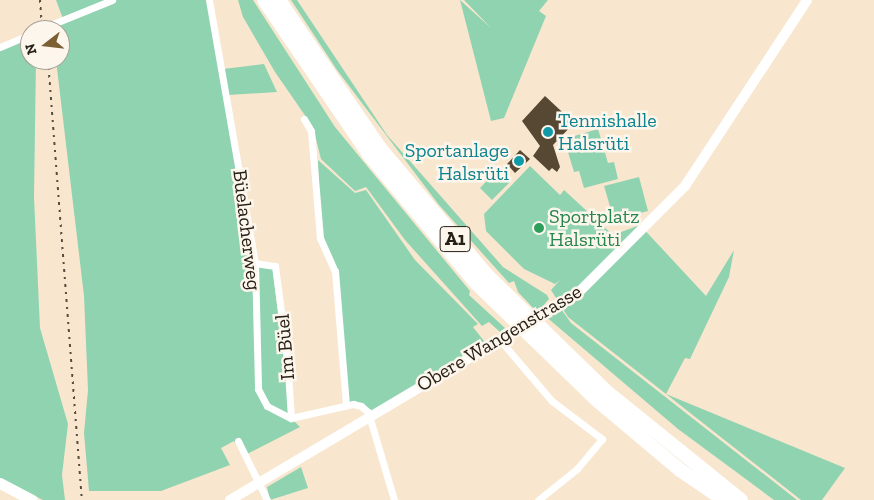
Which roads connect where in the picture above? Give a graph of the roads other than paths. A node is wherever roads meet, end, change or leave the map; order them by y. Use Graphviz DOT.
graph roads {
  1 [pos="112,0"];
  2 [pos="209,0"];
  3 [pos="264,0"];
  4 [pos="279,0"];
  5 [pos="806,0"];
  6 [pos="63,20"];
  7 [pos="20,38"];
  8 [pos="0,47"];
  9 [pos="304,119"];
  10 [pos="256,263"];
  11 [pos="504,338"];
  12 [pos="346,406"];
  13 [pos="291,418"];
  14 [pos="369,418"];
  15 [pos="238,441"];
  16 [pos="680,470"];
  17 [pos="260,482"];
  18 [pos="0,483"];
  19 [pos="711,498"];
  20 [pos="32,500"];
  21 [pos="230,500"];
  22 [pos="267,500"];
  23 [pos="394,500"];
  24 [pos="538,500"];
  25 [pos="724,500"];
  26 [pos="741,500"];
  1 -- 6 [label="street"];
  2 -- 10 [label="street, Büelacherweg"];
  3 -- 16 [label="highway, A1"];
  4 -- 26 [label="highway, A1"];
  5 -- 11 [label="street, Obere Wangenstrasse"];
  7 -- 8 [label="street"];
  9 -- 12 [label="street"];
  10 -- 13 [label="street, Büelacherweg"];
  10 -- 13 [label="street, Im Büel"];
  11 -- 14 [label="street, Obere Wangenstrasse"];
  11 -- 24 [label="street"];
  12 -- 13 [label="street"];
  12 -- 14 [label="street"];
  14 -- 17 [label="street, Obere Wangenstrasse"];
  14 -- 23 [label="street"];
  15 -- 17 [label="street"];
  16 -- 19 [label="highway"];
  16 -- 25 [label="highway, A1"];
  17 -- 21 [label="street, Obere Wangenstrasse"];
  17 -- 22 [label="street"];
  18 -- 20 [label="main road"];
}
